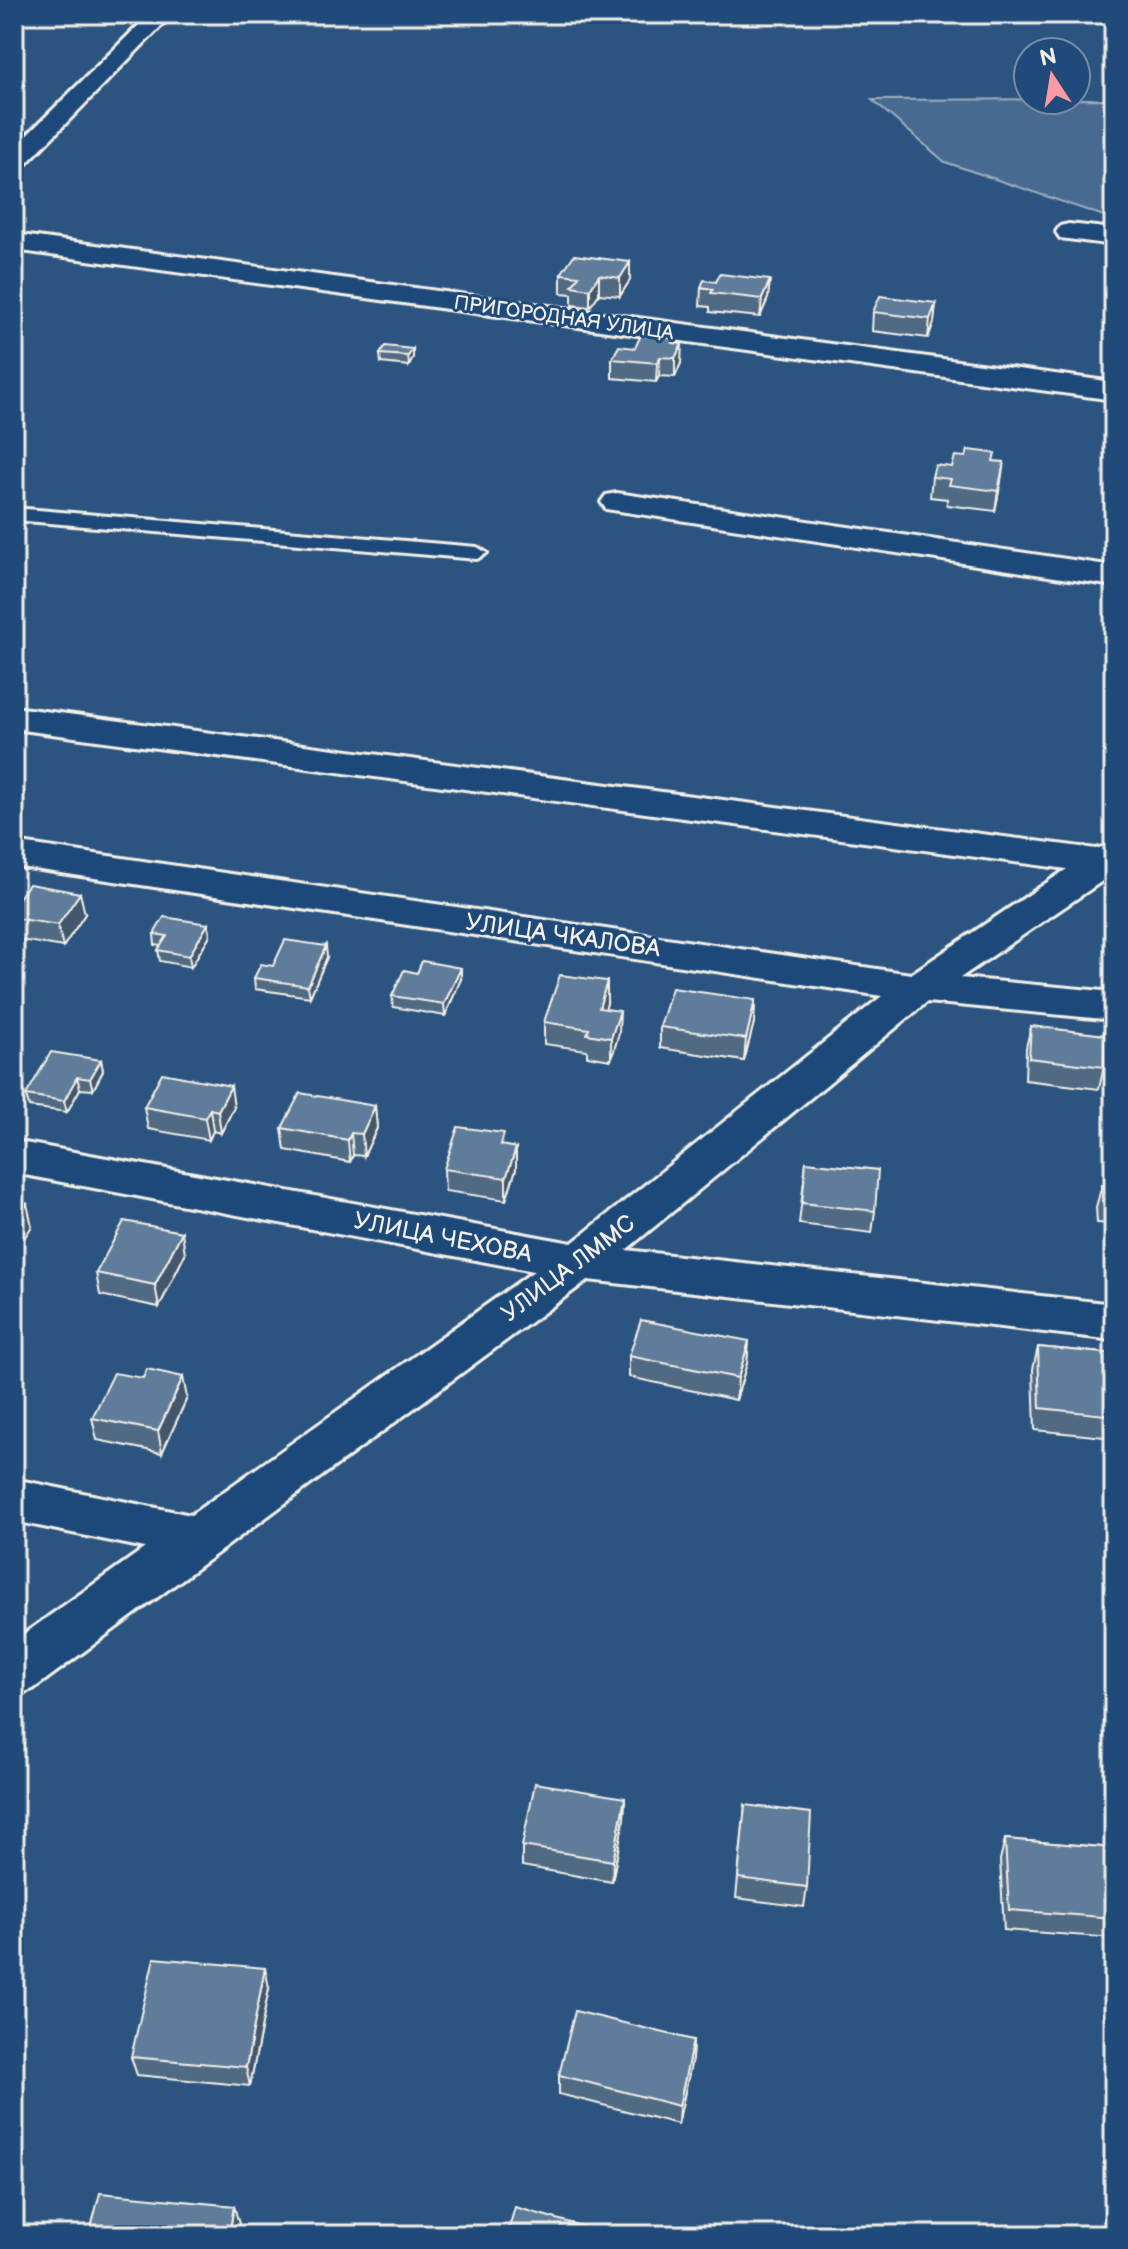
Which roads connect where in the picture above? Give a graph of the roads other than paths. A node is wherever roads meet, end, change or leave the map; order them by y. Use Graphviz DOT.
graph roads {
  1 [pos="162,14"];
  2 [pos="14,162"];
  3 [pos="1069,232"];
  4 [pos="1114,237"];
  5 [pos="14,242"];
  6 [pos="1114,391"];
  7 [pos="617,502"];
  8 [pos="14,514"];
  9 [pos="477,553"];
  10 [pos="1114,576"];
  11 [pos="14,718"];
  12 [pos="14,854"];
  13 [pos="1109,858"];
  14 [pos="918,988"];
  15 [pos="1114,1006"];
  16 [pos="14,1157"];
  17 [pos="580,1262"];
  18 [pos="1114,1322"];
  19 [pos="14,1500"];
  20 [pos="199,1538"];
  21 [pos="14,1672"];
  1 -- 2 [label="street"];
  3 -- 4 [label="street"];
  5 -- 6 [label="street, ПРИГОРОДНАЯ УЛИЦА"];
  7 -- 10 [label="street"];
  8 -- 9 [label="lane"];
  11 -- 13 [label="street"];
  12 -- 14 [label="street, УЛИЦА ЧКАЛОВА"];
  13 -- 14 [label="street, УЛИЦА ЛММС"];
  14 -- 15 [label="street, УЛИЦА ЧКАЛОВА"];
  14 -- 17 [label="street, УЛИЦА ЛММС"];
  16 -- 17 [label="street, УЛИЦА ЧЕХОВА"];
  17 -- 18 [label="street, УЛИЦА ЧЕХОВА"];
  17 -- 20 [label="street, УЛИЦА ЛММС"];
  19 -- 20 [label="street"];
  20 -- 21 [label="street, УЛИЦА ЛММС"];
}
